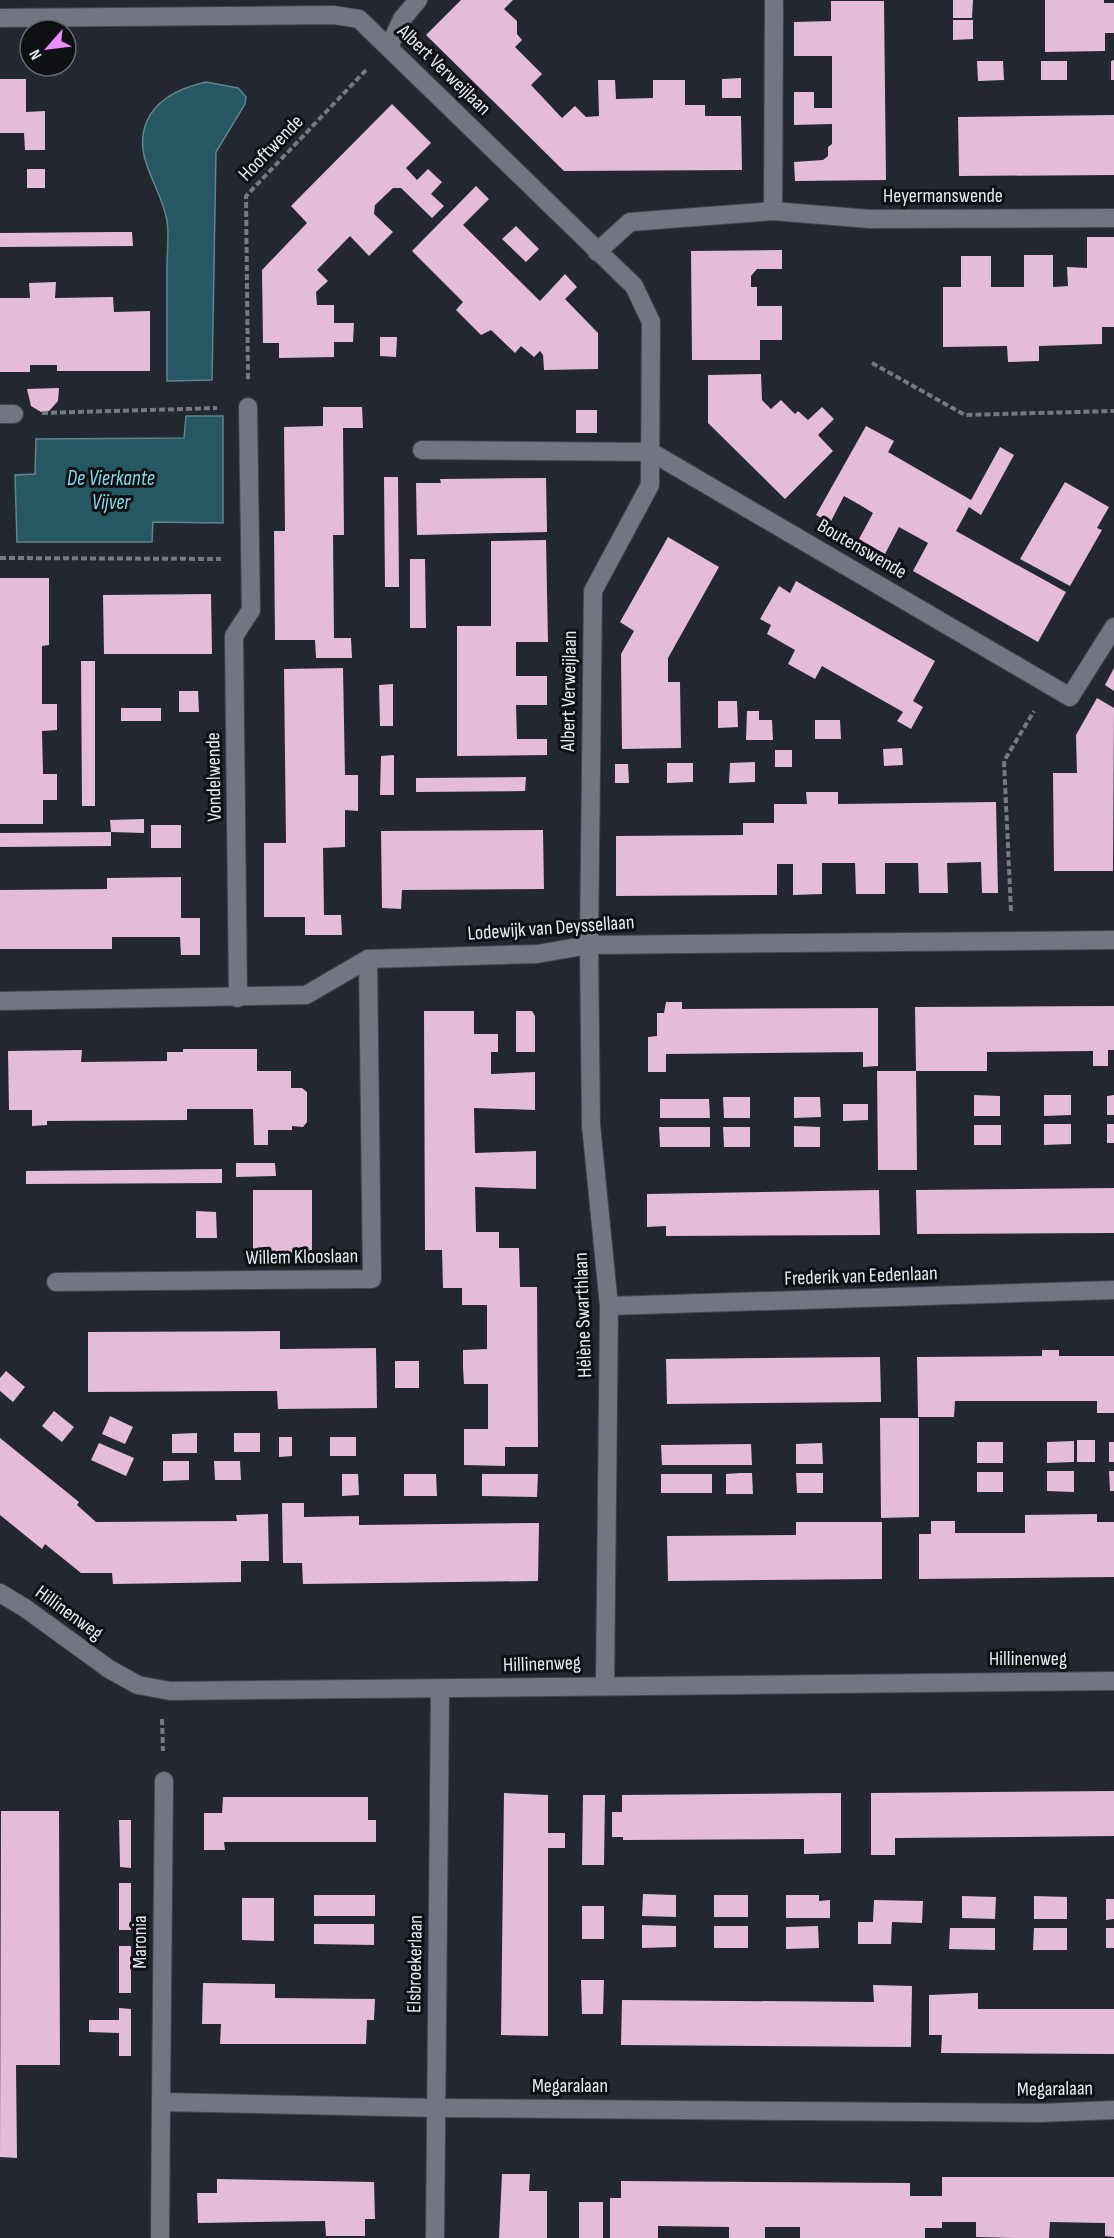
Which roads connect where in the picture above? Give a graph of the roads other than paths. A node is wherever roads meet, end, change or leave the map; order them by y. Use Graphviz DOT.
graph roads {
  1 [pos="418,0"];
  2 [pos="774,0"];
  3 [pos="152,8"];
  4 [pos="0,18"];
  5 [pos="389,47"];
  6 [pos="773,211"];
  7 [pos="1114,218"];
  8 [pos="597,252"];
  9 [pos="248,406"];
  10 [pos="422,450"];
  11 [pos="651,452"];
  12 [pos="1114,627"];
  13 [pos="1114,940"];
  14 [pos="589,945"];
  15 [pos="368,959"];
  16 [pos="237,998"];
  17 [pos="0,1001"];
  18 [pos="56,1282"];
  19 [pos="1114,1290"];
  20 [pos="609,1306"];
  21 [pos="0,1593"];
  22 [pos="1114,1681"];
  23 [pos="605,1684"];
  24 [pos="440,1690"];
  25 [pos="164,1781"];
  26 [pos="162,2102"];
  27 [pos="436,2108"];
  28 [pos="1114,2110"];
  29 [pos="160,2238"];
  30 [pos="435,2238"];
  1 -- 5 [label="street"];
  2 -- 6 [label="street"];
  3 -- 4 [label="street, Albert Verweijlaan"];
  3 -- 5 [label="street, Albert Verweijlaan"];
  5 -- 8 [label="street, Albert Verweijlaan"];
  6 -- 7 [label="street, Heyermanswende"];
  6 -- 8 [label="street, Heyermanswende"];
  8 -- 11 [label="street, Albert Verweijlaan"];
  9 -- 16 [label="street, Vondelwende"];
  10 -- 11 [label="street"];
  11 -- 12 [label="street, Boutenswende"];
  11 -- 14 [label="street, Albert Verweijlaan"];
  13 -- 14 [label="street, Lodewijk van Deyssellaan"];
  14 -- 15 [label="street, Lodewijk van Deyssellaan"];
  14 -- 20 [label="street, Hélène Swarthlaan"];
  15 -- 16 [label="street, Lodewijk van Deyssellaan"];
  15 -- 18 [label="street, Willem Klooslaan"];
  16 -- 17 [label="street, Lodewijk van Deyssellaan"];
  19 -- 20 [label="street, Frederik van Eedenlaan"];
  20 -- 23 [label="street, Hélène Swarthlaan"];
  21 -- 24 [label="street, Hillinenweg"];
  22 -- 23 [label="street, Hillinenweg"];
  23 -- 24 [label="street, Hillinenweg"];
  24 -- 27 [label="street, Elsbroekerlaan"];
  25 -- 26 [label="street, Maronia"];
  26 -- 27 [label="street, Megaralaan"];
  26 -- 29 [label="street"];
  27 -- 28 [label="street, Megaralaan"];
  27 -- 30 [label="street, Elsbroekerlaan"];
}
